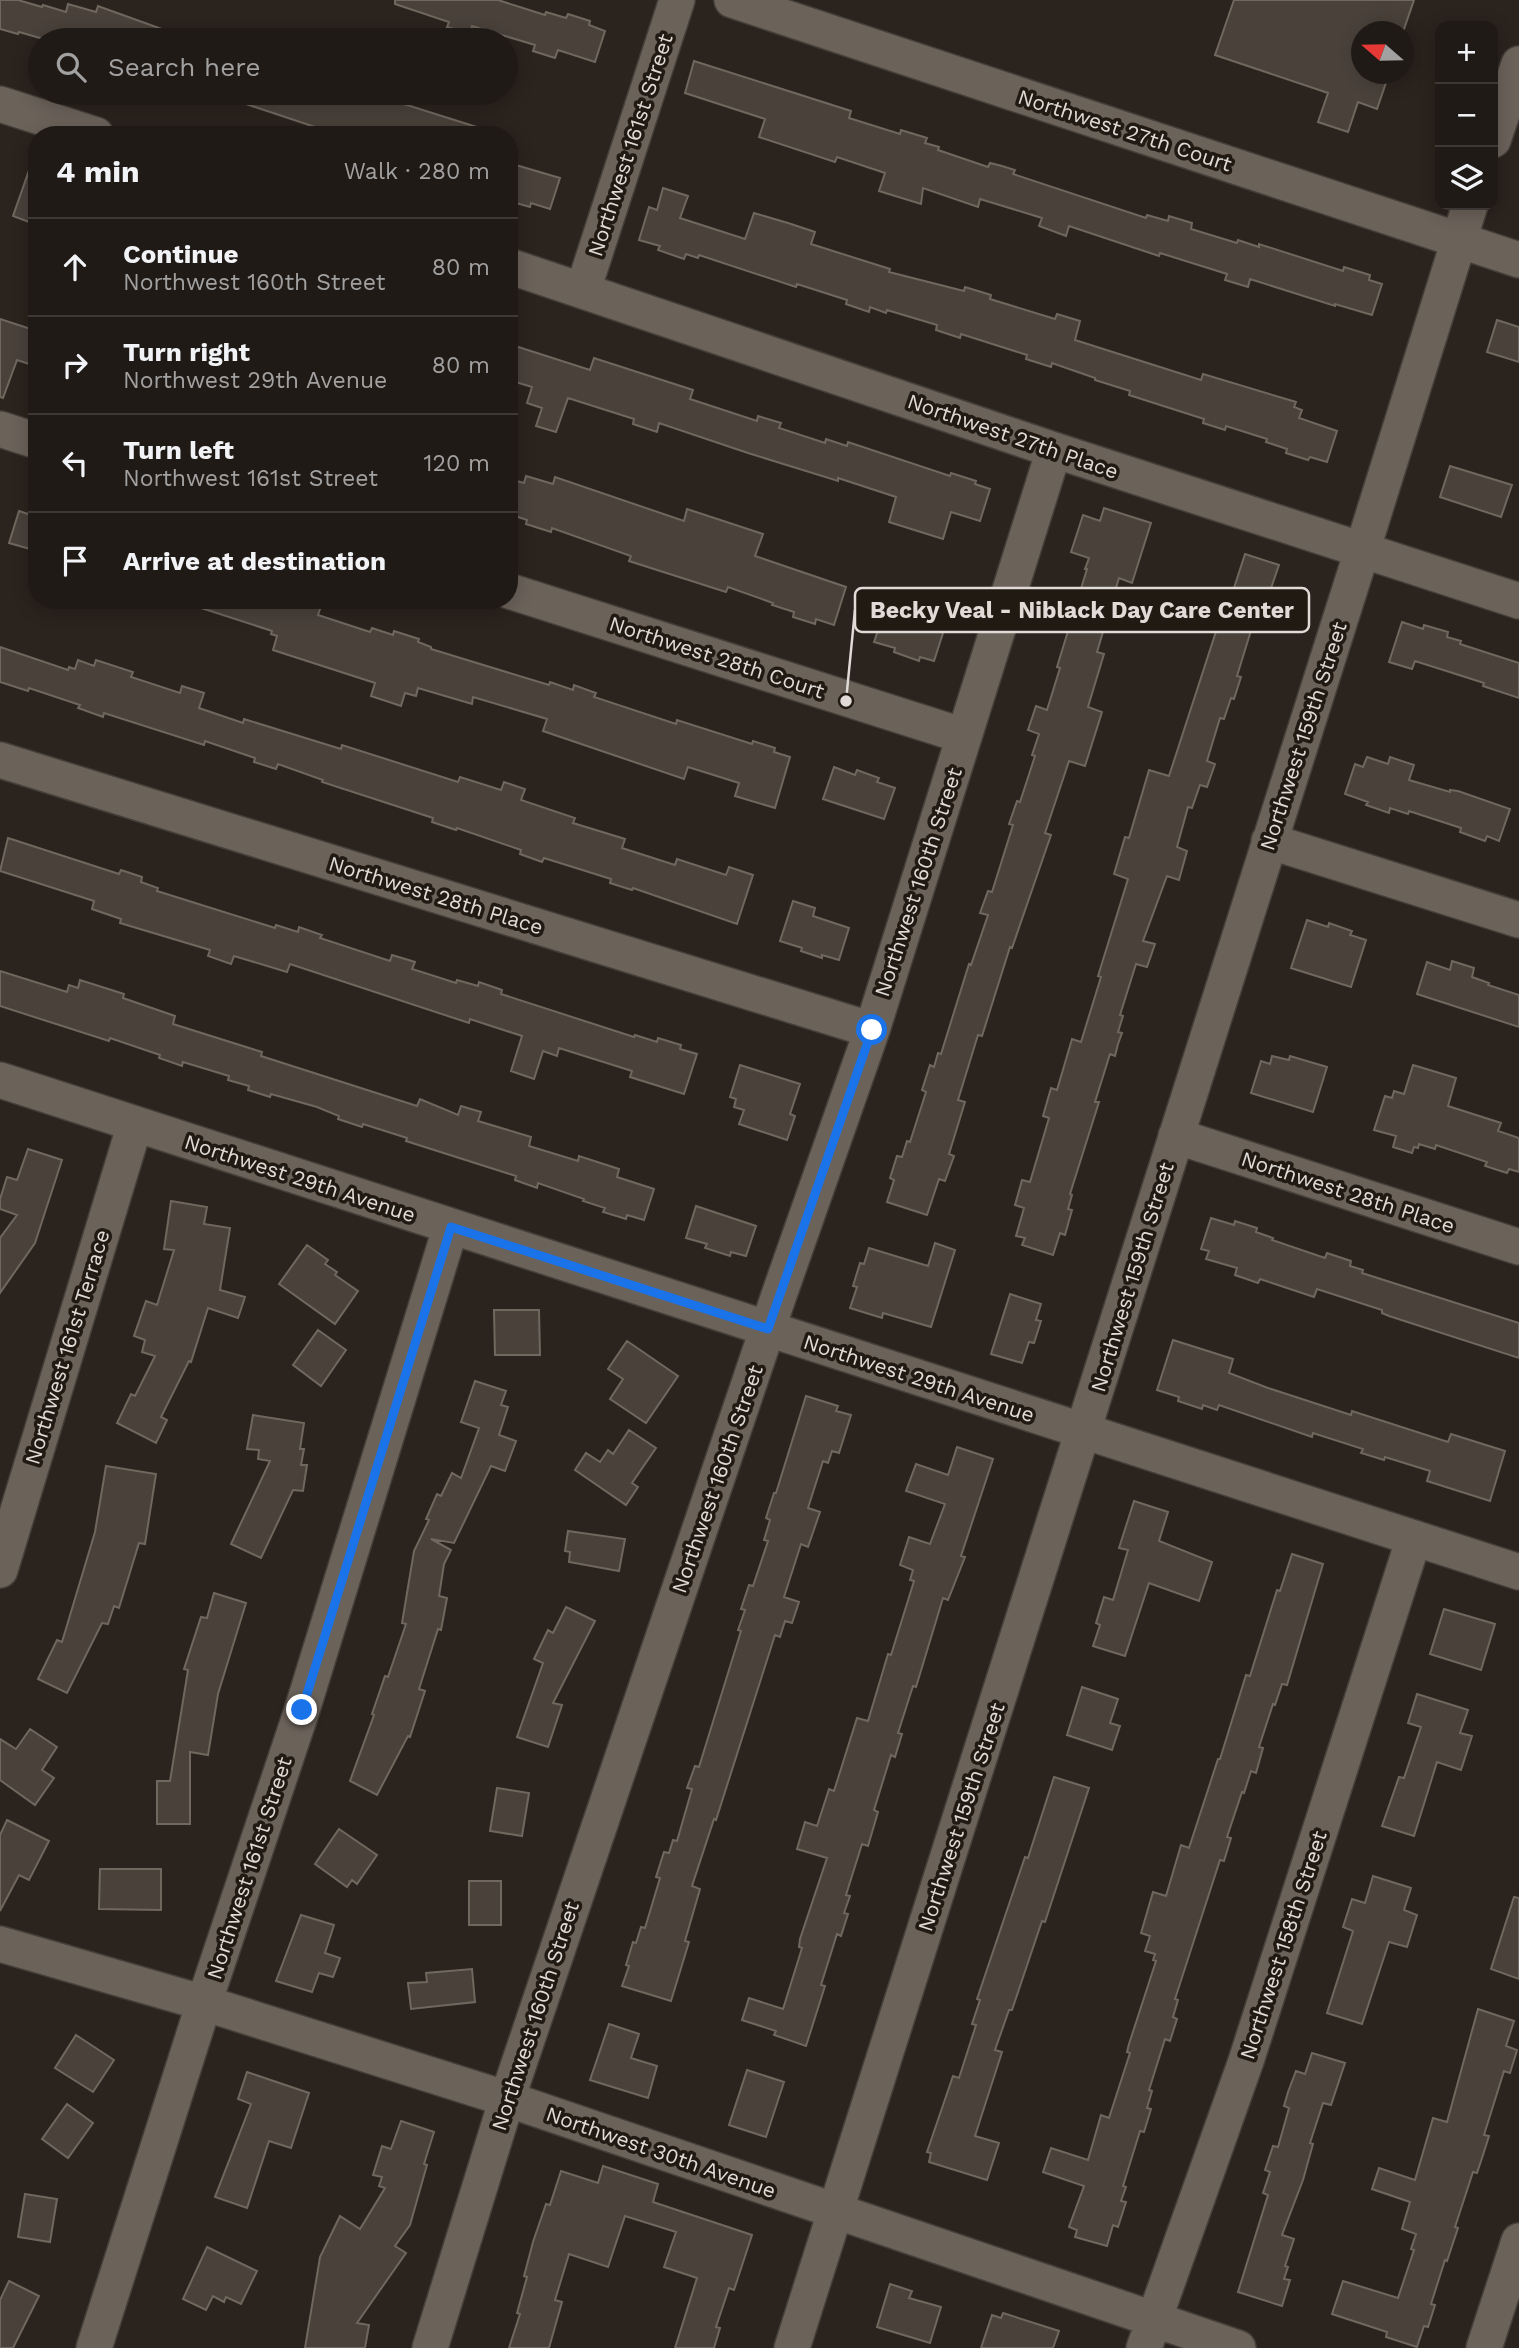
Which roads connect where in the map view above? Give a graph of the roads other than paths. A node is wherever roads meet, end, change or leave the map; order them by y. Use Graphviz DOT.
graph roads {
  1 [pos="677,0"];
  2 [pos="732,0"];
  3 [pos="1519,64"];
  4 [pos="0,104"];
  5 [pos="1498,125"];
  6 [pos="68,126"];
  7 [pos="1468,210"];
  8 [pos="1458,239"];
  9 [pos="1519,260"];
  10 [pos="518,269"];
  11 [pos="583,290"];
  12 [pos="0,429"];
  13 [pos="28,438"];
  14 [pos="1054,450"];
  15 [pos="1362,551"];
  16 [pos="518,594"];
  17 [pos="1519,601"];
  18 [pos="964,736"];
  19 [pos="0,760"];
  20 [pos="1269,841"];
  21 [pos="1519,920"];
  22 [pos="872,1030"];
  23 [pos="0,1080"];
  24 [pos="135,1124"];
  25 [pos="1176,1136"];
  26 [pos="451,1227"];
  27 [pos="1519,1247"];
  28 [pos="768,1329"];
  29 [pos="1084,1431"];
  30 [pos="1414,1538"];
  31 [pos="0,1570"];
  32 [pos="1519,1572"];
  33 [pos="0,1944"];
  34 [pos="204,2003"];
  35 [pos="507,2099"];
  36 [pos="836,2212"];
  37 [pos="1519,2241"];
  38 [pos="1148,2334"];
  39 [pos="94,2348"];
  40 [pos="430,2348"];
  41 [pos="792,2348"];
  42 [pos="1238,2348"];
  43 [pos="1485,2348"];
  1 -- 11 [label="street, Northwest 161st Street"];
  2 -- 8 [label="street, Northwest 27th Court"];
  3 -- 5 [label="street"];
  4 -- 6 [label="street"];
  7 -- 8 [label="street, Northwest 159th Street"];
  8 -- 9 [label="street, Northwest 27th Court"];
  8 -- 15 [label="street, Northwest 159th Street"];
  10 -- 11 [label="street, Northwest 27th Place"];
  11 -- 14 [label="street, Northwest 27th Place"];
  12 -- 13 [label="street"];
  14 -- 15 [label="street, Northwest 27th Place"];
  14 -- 18 [label="street, Northwest 160th Street"];
  15 -- 17 [label="street, Northwest 27th Place"];
  15 -- 20 [label="street, Northwest 159th Street"];
  16 -- 18 [label="street, Northwest 28th Court"];
  18 -- 22 [label="street, Northwest 160th Street"];
  19 -- 22 [label="street, Northwest 28th Place"];
  20 -- 21 [label="street"];
  20 -- 25 [label="street, Northwest 159th Street"];
  22 -- 28 [label="street, Northwest 160th Street"];
  23 -- 24 [label="street, Northwest 29th Avenue"];
  24 -- 26 [label="street, Northwest 29th Avenue"];
  24 -- 31 [label="street, Northwest 161st Terrace"];
  25 -- 27 [label="street, Northwest 28th Place"];
  25 -- 29 [label="street, Northwest 159th Street"];
  26 -- 28 [label="street, Northwest 29th Avenue"];
  26 -- 34 [label="street, Northwest 161st Street"];
  28 -- 29 [label="street, Northwest 29th Avenue"];
  28 -- 35 [label="street, Northwest 160th Street"];
  29 -- 30 [label="street, Northwest 29th Avenue"];
  29 -- 36 [label="street, Northwest 159th Street"];
  30 -- 32 [label="street, Northwest 29th Avenue"];
  30 -- 38 [label="street, Northwest 158th Street"];
  33 -- 34 [label="street, Northwest 30th Avenue"];
  34 -- 35 [label="street, Northwest 30th Avenue"];
  34 -- 39 [label="street, Northwest 161st Street"];
  35 -- 36 [label="street, Northwest 30th Avenue"];
  35 -- 40 [label="street, Northwest 160th Street"];
  36 -- 38 [label="street, Northwest 30th Avenue"];
  36 -- 41 [label="street, Northwest 159th Street"];
  37 -- 43 [label="street"];
  38 -- 42 [label="street, Northwest 30th Avenue"];
}
